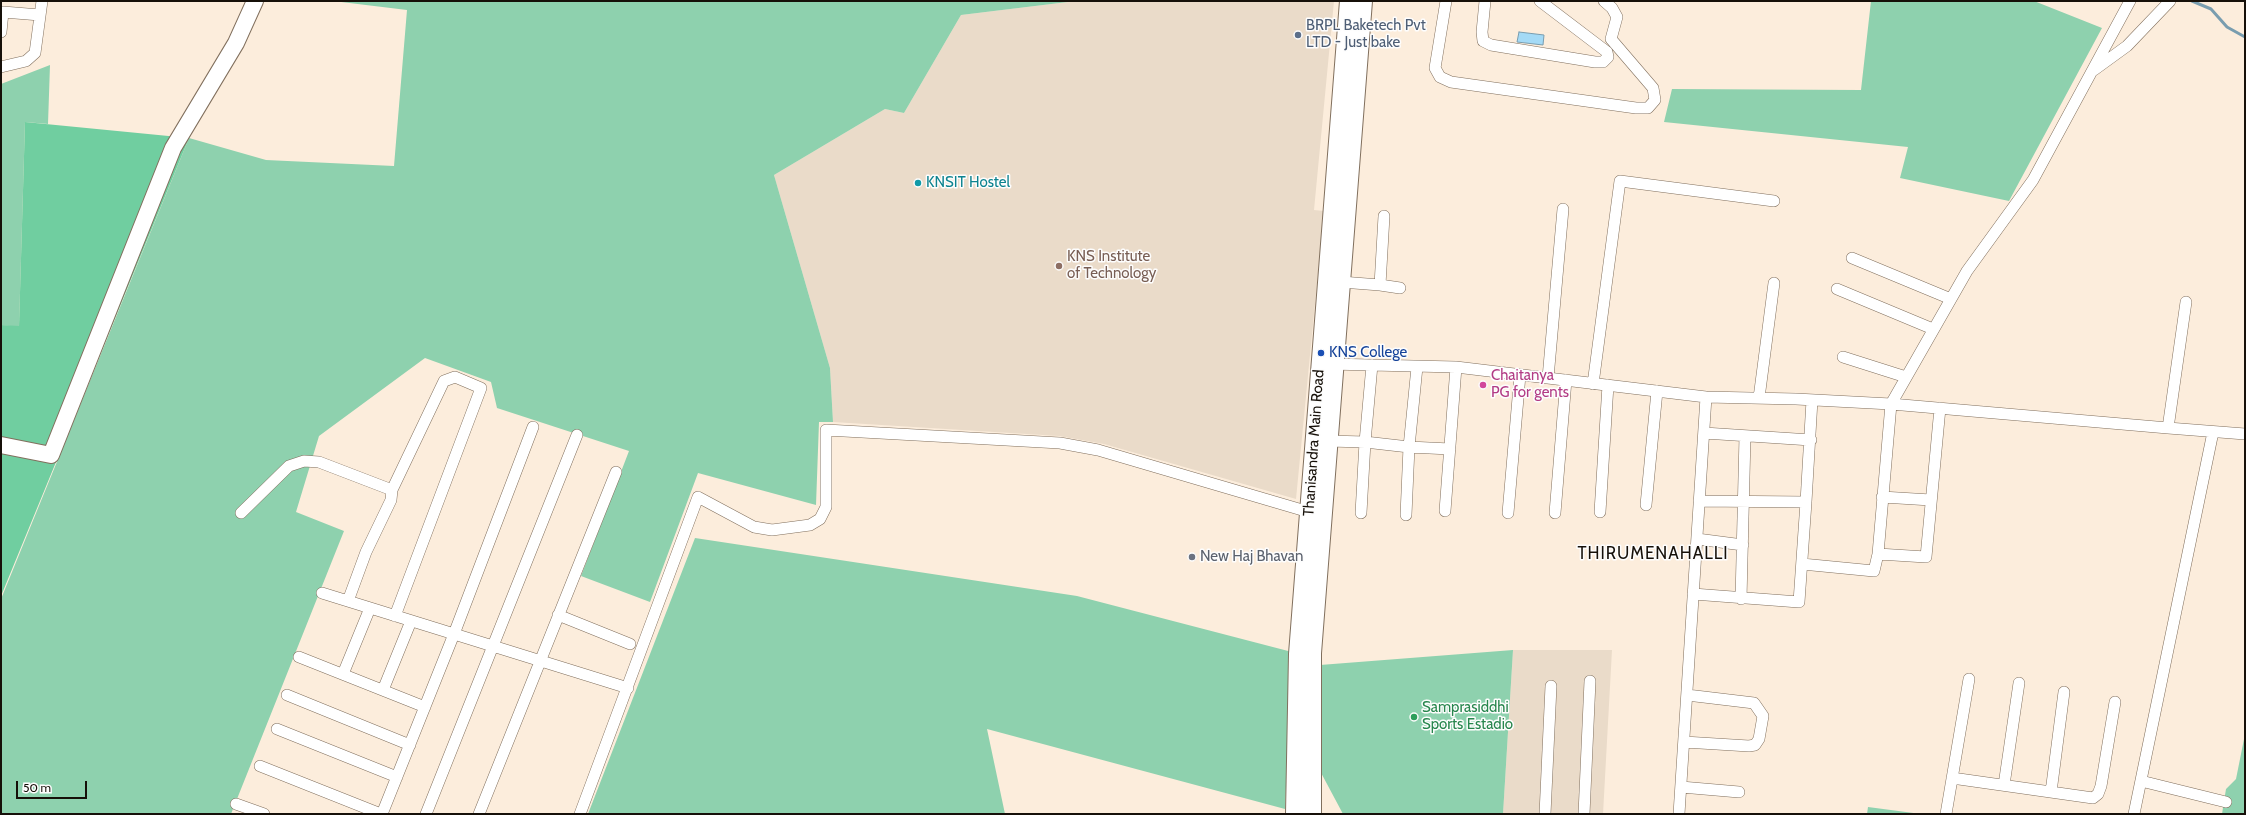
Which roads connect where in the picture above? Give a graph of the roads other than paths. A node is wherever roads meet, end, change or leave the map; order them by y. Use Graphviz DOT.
graph roads {
  1 [pos="42,1"];
  2 [pos="255,1"];
  3 [pos="1349,1"];
  4 [pos="1363,1"];
  5 [pos="1446,1"];
  6 [pos="1485,1"];
  7 [pos="1540,1"];
  8 [pos="1604,1"];
  9 [pos="2130,1"];
  10 [pos="2170,1"];
  11 [pos="40,15"];
  12 [pos="1,32"];
  13 [pos="1,67"];
  14 [pos="2092,72"];
  15 [pos="1774,201"];
  16 [pos="1563,209"];
  17 [pos="1384,216"];
  18 [pos="1852,258"];
  19 [pos="1341,282"];
  20 [pos="1774,283"];
  21 [pos="1380,285"];
  22 [pos="1400,288"];
  23 [pos="1837,289"];
  24 [pos="1951,299"];
  25 [pos="2186,302"];
  26 [pos="1933,329"];
  27 [pos="1843,357"];
  28 [pos="1327,364"];
  29 [pos="1372,365"];
  30 [pos="1417,366"];
  31 [pos="1456,367"];
  32 [pos="1520,375"];
  33 [pos="1548,378"];
  34 [pos="1906,378"];
  35 [pos="1566,380"];
  36 [pos="1593,384"];
  37 [pos="1608,385"];
  38 [pos="1657,391"];
  39 [pos="1706,397"];
  40 [pos="1759,398"];
  41 [pos="1812,400"];
  42 [pos="1891,404"];
  43 [pos="1940,408"];
  44 [pos="533,427"];
  45 [pos="2168,428"];
  46 [pos="2213,432"];
  47 [pos="1704,434"];
  48 [pos="2245,434"];
  49 [pos="577,435"];
  50 [pos="1745,436"];
  51 [pos="1810,440"];
  52 [pos="1328,441"];
  53 [pos="1365,442"];
  54 [pos="1,445"];
  55 [pos="1409,447"];
  56 [pos="1450,449"];
  57 [pos="616,472"];
  58 [pos="392,490"];
  59 [pos="1882,497"];
  60 [pos="1931,500"];
  61 [pos="1699,501"];
  62 [pos="1744,501"];
  63 [pos="1806,502"];
  64 [pos="1646,505"];
  65 [pos="1446,511"];
  66 [pos="1309,512"];
  67 [pos="1600,512"];
  68 [pos="241,513"];
  69 [pos="1361,513"];
  70 [pos="1508,513"];
  71 [pos="1555,513"];
  72 [pos="1406,515"];
  73 [pos="1697,539"];
  74 [pos="1743,545"];
  75 [pos="1878,554"];
  76 [pos="1802,564"];
  77 [pos="322,593"];
  78 [pos="1693,594"];
  79 [pos="1741,599"];
  80 [pos="348,601"];
  81 [pos="370,608"];
  82 [pos="558,615"];
  83 [pos="395,616"];
  84 [pos="411,620"];
  85 [pos="454,634"];
  86 [pos="630,644"];
  87 [pos="493,646"];
  88 [pos="299,657"];
  89 [pos="540,661"];
  90 [pos="343,674"];
  91 [pos="1969,680"];
  92 [pos="1590,681"];
  93 [pos="2019,683"];
  94 [pos="1551,686"];
  95 [pos="628,688"];
  96 [pos="383,690"];
  97 [pos="2064,692"];
  98 [pos="287,695"];
  99 [pos="1687,695"];
  100 [pos="2115,702"];
  101 [pos="425,707"];
  102 [pos="277,729"];
  103 [pos="1684,742"];
  104 [pos="410,745"];
  105 [pos="260,766"];
  106 [pos="397,777"];
  107 [pos="1952,778"];
  108 [pos="2141,780"];
  109 [pos="2004,785"];
  110 [pos="1681,787"];
  111 [pos="1739,792"];
  112 [pos="2051,792"];
  113 [pos="2226,802"];
  114 [pos="236,804"];
  115 [pos="264,814"];
  116 [pos="382,814"];
  117 [pos="426,814"];
  118 [pos="479,814"];
  119 [pos="580,814"];
  120 [pos="1295,814"];
  121 [pos="1312,814"];
  122 [pos="1545,814"];
  123 [pos="1584,814"];
  124 [pos="1679,814"];
  125 [pos="1946,814"];
  126 [pos="2134,814"];
  1 -- 11 [label="street"];
  2 -- 54 [label="street"];
  3 -- 28 [label="main road, Thanisandra Main Road"];
  4 -- 19 [label="main road, Thanisandra Main Road"];
  5 -- 8 [label="street"];
  6 -- 7 [label="street"];
  9 -- 14 [label="street"];
  10 -- 14 [label="street"];
  11 -- 12 [label="street"];
  11 -- 13 [label="street"];
  14 -- 24 [label="street"];
  15 -- 36 [label="street"];
  16 -- 33 [label="street"];
  17 -- 21 [label="street"];
  18 -- 24 [label="street"];
  19 -- 21 [label="street"];
  19 -- 28 [label="main road, Thanisandra Main Road"];
  20 -- 40 [label="street"];
  21 -- 22 [label="street"];
  23 -- 26 [label="street"];
  24 -- 26 [label="street"];
  25 -- 45 [label="street"];
  26 -- 34 [label="street"];
  27 -- 34 [label="street"];
  28 -- 29 [label="street"];
  28 -- 52 [label="main road, Thanisandra Main Road"];
  28 -- 66 [label="main road, Thanisandra Main Road"];
  29 -- 30 [label="street"];
  29 -- 53 [label="street"];
  30 -- 31 [label="street"];
  30 -- 55 [label="street"];
  31 -- 32 [label="street"];
  31 -- 56 [label="street"];
  32 -- 33 [label="street"];
  32 -- 70 [label="street"];
  33 -- 35 [label="street"];
  34 -- 42 [label="street"];
  35 -- 36 [label="street"];
  35 -- 71 [label="street"];
  36 -- 37 [label="street"];
  37 -- 38 [label="street"];
  37 -- 67 [label="street"];
  38 -- 39 [label="street"];
  38 -- 64 [label="street"];
  39 -- 40 [label="street"];
  39 -- 47 [label="street"];
  40 -- 41 [label="street"];
  41 -- 42 [label="street"];
  41 -- 51 [label="street"];
  42 -- 43 [label="street"];
  42 -- 59 [label="street"];
  43 -- 45 [label="street"];
  43 -- 60 [label="street"];
  44 -- 85 [label="street"];
  45 -- 46 [label="street"];
  46 -- 48 [label="street"];
  46 -- 108 [label="street"];
  47 -- 50 [label="street"];
  47 -- 61 [label="street"];
  49 -- 87 [label="street"];
  50 -- 51 [label="street"];
  50 -- 62 [label="street"];
  51 -- 63 [label="street"];
  52 -- 53 [label="street"];
  52 -- 121 [label="main road, Thanisandra Main Road"];
  53 -- 55 [label="street"];
  53 -- 69 [label="street"];
  55 -- 56 [label="street"];
  55 -- 72 [label="street"];
  56 -- 65 [label="street"];
  57 -- 82 [label="street"];
  58 -- 68 [label="street"];
  58 -- 80 [label="street"];
  58 -- 83 [label="street"];
  59 -- 60 [label="street"];
  59 -- 75 [label="street"];
  60 -- 75 [label="street"];
  61 -- 62 [label="street"];
  61 -- 73 [label="street"];
  62 -- 63 [label="street"];
  62 -- 74 [label="street"];
  63 -- 76 [label="street"];
  66 -- 95 [label="street"];
  66 -- 120 [label="main road, Thanisandra Main Road"];
  73 -- 74 [label="street"];
  73 -- 78 [label="street"];
  74 -- 79 [label="street"];
  75 -- 76 [label="street"];
  76 -- 79 [label="street"];
  77 -- 80 [label="street"];
  78 -- 79 [label="street"];
  78 -- 99 [label="street"];
  80 -- 81 [label="street"];
  81 -- 83 [label="street"];
  81 -- 90 [label="street"];
  82 -- 86 [label="street"];
  82 -- 89 [label="street"];
  83 -- 84 [label="street"];
  84 -- 85 [label="street"];
  84 -- 96 [label="street"];
  85 -- 87 [label="street"];
  85 -- 101 [label="street"];
  87 -- 89 [label="street"];
  87 -- 117 [label="street"];
  88 -- 90 [label="street"];
  89 -- 95 [label="street"];
  89 -- 118 [label="street"];
  90 -- 96 [label="street"];
  91 -- 107 [label="street"];
  92 -- 123 [label="street"];
  93 -- 109 [label="street"];
  94 -- 122 [label="street"];
  95 -- 119 [label="street"];
  96 -- 101 [label="street"];
  97 -- 112 [label="street"];
  98 -- 104 [label="street"];
  99 -- 103 [label="street"];
  99 -- 103 [label="street"];
  100 -- 112 [label="street"];
  101 -- 104 [label="street"];
  102 -- 106 [label="street"];
  103 -- 110 [label="street"];
  104 -- 106 [label="street"];
  105 -- 116 [label="street"];
  106 -- 116 [label="street"];
  107 -- 109 [label="street"];
  107 -- 125 [label="street"];
  108 -- 113 [label="street"];
  108 -- 126 [label="street"];
  109 -- 112 [label="street"];
  110 -- 111 [label="street"];
  110 -- 124 [label="street"];
  114 -- 115 [label="street"];
}
